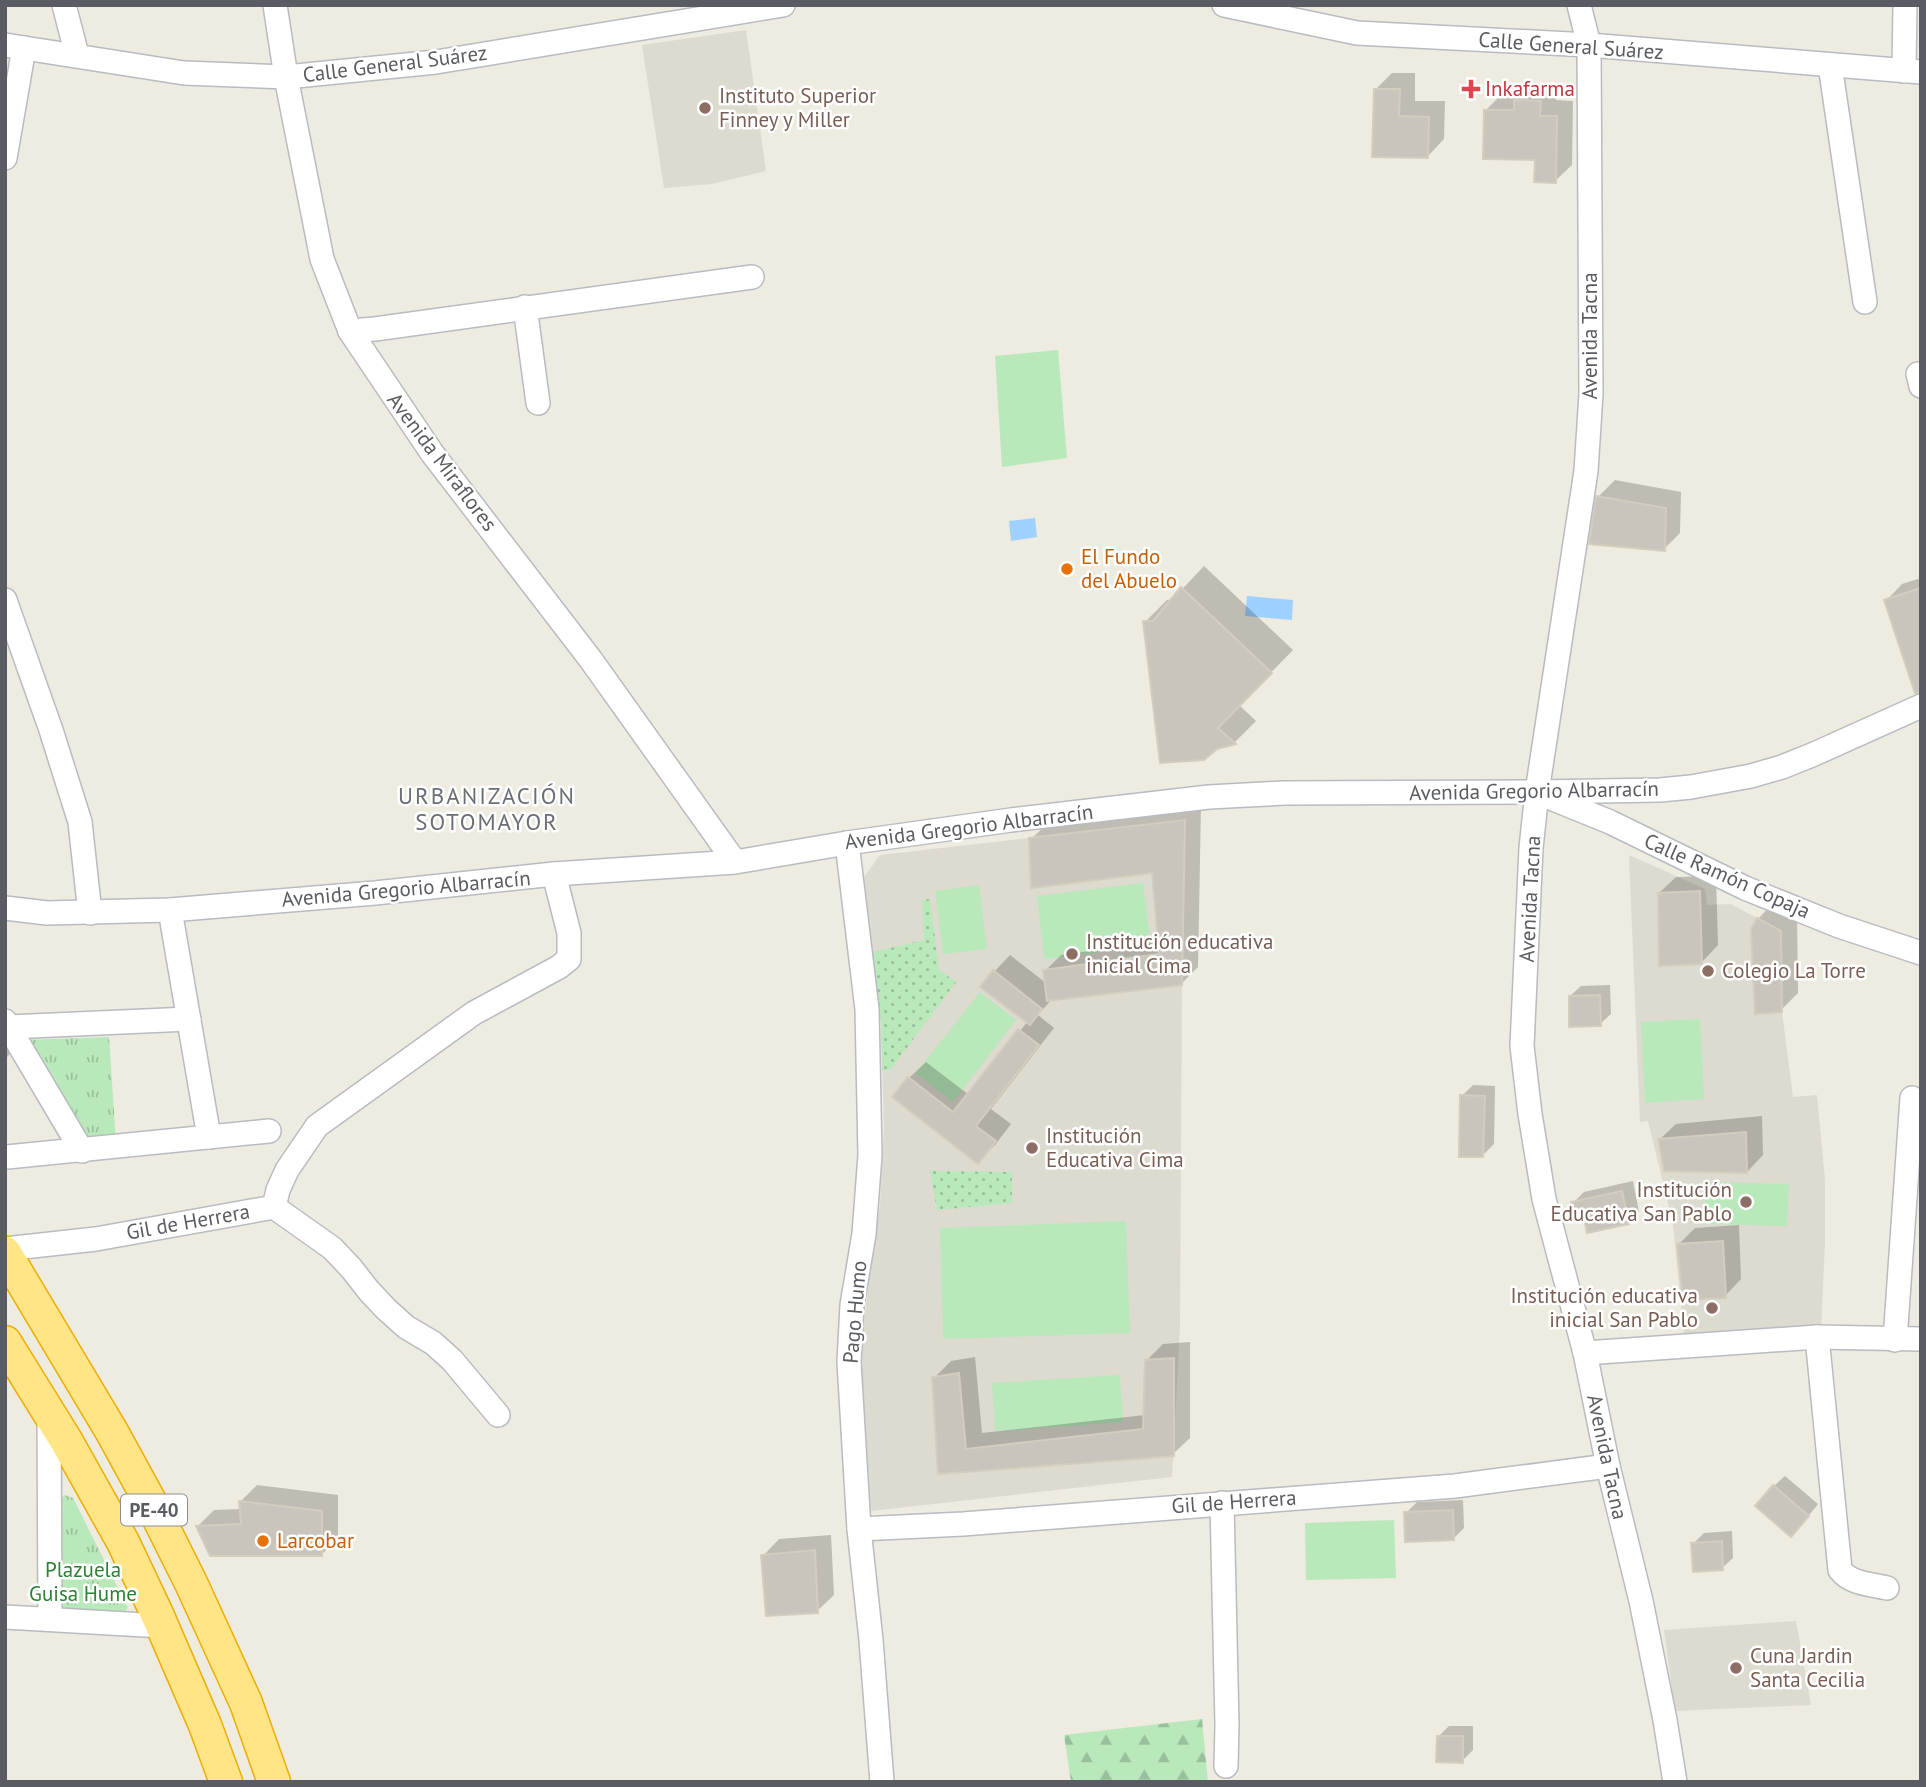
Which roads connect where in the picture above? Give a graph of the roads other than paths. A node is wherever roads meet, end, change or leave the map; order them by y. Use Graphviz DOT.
graph roads {
  1 [pos="64,5"];
  2 [pos="275,5"];
  3 [pos="783,5"];
  4 [pos="1224,5"];
  5 [pos="1579,5"];
  6 [pos="1905,5"];
  7 [pos="1589,45"];
  8 [pos="14,46"];
  9 [pos="78,55"];
  10 [pos="1830,65"];
  11 [pos="1912,71"];
  12 [pos="286,77"];
  13 [pos="5,159"];
  14 [pos="752,277"];
  15 [pos="1865,302"];
  16 [pos="526,307"];
  17 [pos="351,331"];
  18 [pos="538,403"];
  19 [pos="5,600"];
  20 [pos="1921,706"];
  21 [pos="1537,792"];
  22 [pos="847,843"];
  23 [pos="735,862"];
  24 [pos="554,874"];
  25 [pos="5,908"];
  26 [pos="170,910"];
  27 [pos="90,913"];
  28 [pos="1921,953"];
  29 [pos="189,1019"];
  30 [pos="7,1024"];
  31 [pos="1912,1098"];
  32 [pos="268,1131"];
  33 [pos="209,1137"];
  34 [pos="82,1151"];
  35 [pos="7,1157"];
  36 [pos="274,1207"];
  37 [pos="5,1251"];
  38 [pos="1817,1337"];
  39 [pos="1921,1339"];
  40 [pos="1895,1340"];
  41 [pos="5,1342"];
  42 [pos="1585,1353"];
  43 [pos="49,1411"];
  44 [pos="498,1415"];
  45 [pos="1608,1466"];
  46 [pos="1222,1503"];
  47 [pos="859,1529"];
  48 [pos="1887,1588"];
  49 [pos="5,1617"];
  50 [pos="50,1619"];
  51 [pos="162,1626"];
  52 [pos="1226,1766"];
  53 [pos="270,1768"];
  54 [pos="224,1776"];
  55 [pos="881,1782"];
  56 [pos="1675,1782"];
  1 -- 9 [label="street"];
  2 -- 12 [label="street, Avenida Miraflores"];
  3 -- 12 [label="street, Calle General Suárez"];
  4 -- 7 [label="street, Calle General Suárez"];
  5 -- 7 [label="street, Avenida Tacna"];
  6 -- 11 [label="street"];
  7 -- 10 [label="street, Calle General Suárez"];
  7 -- 21 [label="street, Avenida Tacna"];
  8 -- 9 [label="street, Calle General Suárez"];
  8 -- 13 [label="street"];
  9 -- 12 [label="street, Calle General Suárez"];
  10 -- 11 [label="street, Calle General Suárez"];
  10 -- 15 [label="street"];
  12 -- 17 [label="street, Avenida Miraflores"];
  14 -- 16 [label="street"];
  16 -- 17 [label="street"];
  16 -- 18 [label="street"];
  17 -- 23 [label="street, Avenida Miraflores"];
  19 -- 27 [label="street"];
  20 -- 21 [label="street, Avenida Gregorio Albarracín"];
  21 -- 22 [label="street, Avenida Gregorio Albarracín"];
  21 -- 28 [label="street, Calle Ramón Copaja"];
  21 -- 42 [label="street, Avenida Tacna"];
  22 -- 23 [label="street, Avenida Gregorio Albarracín"];
  22 -- 47 [label="street, Pago Humo"];
  23 -- 24 [label="street, Avenida Gregorio Albarracín"];
  24 -- 26 [label="street, Avenida Gregorio Albarracín"];
  24 -- 36 [label="street"];
  25 -- 27 [label="street, Avenida Gregorio Albarracín"];
  26 -- 27 [label="street, Avenida Gregorio Albarracín"];
  26 -- 29 [label="street"];
  29 -- 30 [label="street"];
  29 -- 33 [label="street"];
  30 -- 34 [label="street"];
  31 -- 40 [label="street"];
  32 -- 33 [label="street"];
  33 -- 34 [label="street"];
  34 -- 35 [label="street"];
  36 -- 37 [label="street, Gil de Herrera"];
  36 -- 44 [label="street, Gil de Herrera"];
  37 -- 53 [label="highway, PE-40"];
  38 -- 40 [label="street"];
  38 -- 42 [label="street"];
  38 -- 48 [label="street"];
  39 -- 40 [label="street"];
  41 -- 43 [label="highway, PE-40"];
  42 -- 45 [label="street, Avenida Tacna"];
  43 -- 50 [label="street"];
  43 -- 51 [label="highway, PE-40"];
  45 -- 46 [label="street, Gil de Herrera"];
  45 -- 56 [label="street, Avenida Tacna"];
  46 -- 47 [label="street, Gil de Herrera"];
  46 -- 52 [label="street"];
  47 -- 55 [label="street, Pago Humo"];
  49 -- 50 [label="street"];
  50 -- 51 [label="street"];
  51 -- 54 [label="highway, PE-40"];
  53 -- 54 [label="highway"];
}
